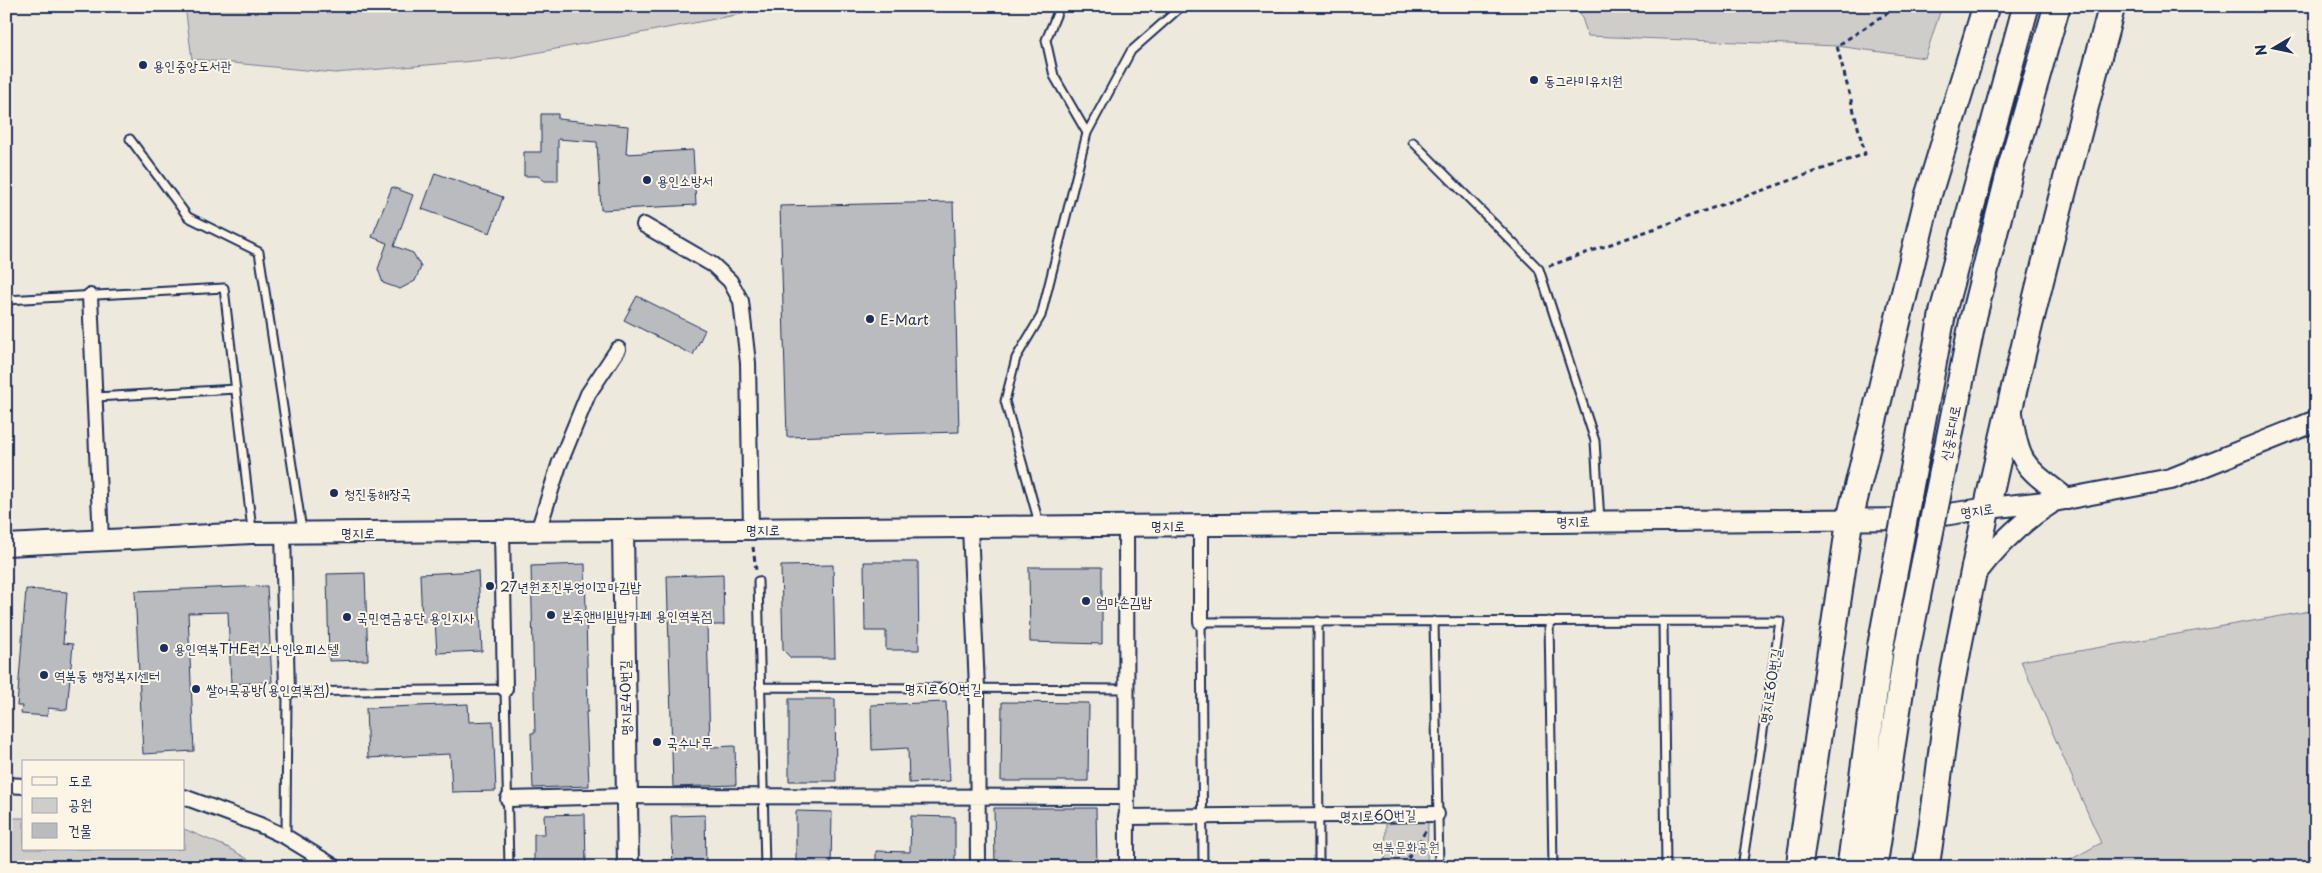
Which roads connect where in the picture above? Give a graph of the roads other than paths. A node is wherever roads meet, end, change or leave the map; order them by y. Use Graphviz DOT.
graph roads {
  1 [pos="1060,6"];
  2 [pos="1182,6"];
  3 [pos="1272,6"];
  4 [pos="1282,6"];
  5 [pos="1986,6"];
  6 [pos="2026,6"];
  7 [pos="2057,6"];
  8 [pos="2112,6"];
  9 [pos="1087,133"];
  10 [pos="130,139"];
  11 [pos="1413,142"];
  12 [pos="644,226"];
  13 [pos="90,296"];
  14 [pos="6,300"];
  15 [pos="618,349"];
  16 [pos="236,388"];
  17 [pos="96,397"];
  18 [pos="2011,406"];
  19 [pos="2316,421"];
  20 [pos="2060,500"];
  21 [pos="1988,508"];
  22 [pos="1850,518"];
  23 [pos="1600,521"];
  24 [pos="1126,525"];
  25 [pos="1201,525"];
  26 [pos="1039,526"];
  27 [pos="970,527"];
  28 [pos="751,529"];
  29 [pos="538,530"];
  30 [pos="623,530"];
  31 [pos="502,531"];
  32 [pos="252,533"];
  33 [pos="293,533"];
  34 [pos="101,540"];
  35 [pos="6,545"];
  36 [pos="1974,576"];
  37 [pos="758,581"];
  38 [pos="1318,621"];
  39 [pos="1434,621"];
  40 [pos="1549,621"];
  41 [pos="1663,621"];
  42 [pos="1201,622"];
  43 [pos="760,687"];
  44 [pos="977,688"];
  45 [pos="505,689"];
  46 [pos="1126,689"];
  47 [pos="287,692"];
  48 [pos="6,785"];
  49 [pos="22,786"];
  50 [pos="626,796"];
  51 [pos="763,796"];
  52 [pos="185,797"];
  53 [pos="979,797"];
  54 [pos="1126,797"];
  55 [pos="508,799"];
  56 [pos="1437,814"];
  57 [pos="1318,816"];
  58 [pos="1126,817"];
  59 [pos="1202,817"];
  60 [pos="286,837"];
  61 [pos="335,867"];
  62 [pos="509,867"];
  63 [pos="628,867"];
  64 [pos="765,867"];
  65 [pos="978,867"];
  66 [pos="1126,867"];
  67 [pos="1203,867"];
  68 [pos="1319,867"];
  69 [pos="1439,867"];
  70 [pos="1553,867"];
  71 [pos="1666,867"];
  72 [pos="1742,867"];
  73 [pos="1799,867"];
  74 [pos="1850,867"];
  75 [pos="1874,867"];
  76 [pos="1926,867"];
  1 -- 9 [label="lane"];
  2 -- 9 [label="lane"];
  3 -- 4 [label="lane"];
  5 -- 22 [label="highway"];
  6 -- 74 [label="highway, bridge"];
  7 -- 75 [label="highway, 신중부대로, bridge"];
  8 -- 18 [label="highway"];
  9 -- 26 [label="lane"];
  10 -- 33 [label="lane"];
  11 -- 23 [label="lane"];
  12 -- 28 [label="street"];
  13 -- 14 [label="lane"];
  13 -- 16 [label="lane"];
  13 -- 17 [label="street"];
  15 -- 29 [label="street"];
  16 -- 17 [label="lane"];
  16 -- 32 [label="lane"];
  17 -- 34 [label="street"];
  18 -- 20 [label="main road"];
  18 -- 21 [label="highway"];
  19 -- 20 [label="main road, 명지로"];
  20 -- 21 [label="main road, 명지로"];
  20 -- 36 [label="main road"];
  21 -- 22 [label="main road, 명지로"];
  21 -- 36 [label="highway"];
  22 -- 23 [label="main road, 명지로"];
  22 -- 73 [label="highway"];
  23 -- 25 [label="main road, 명지로"];
  24 -- 25 [label="main road, 명지로"];
  24 -- 26 [label="main road, 명지로"];
  24 -- 46 [label="street"];
  25 -- 42 [label="street"];
  26 -- 27 [label="main road, 명지로"];
  27 -- 28 [label="main road, 명지로"];
  27 -- 44 [label="street"];
  28 -- 30 [label="main road, 명지로"];
  29 -- 30 [label="main road, 명지로"];
  29 -- 31 [label="main road, 명지로"];
  30 -- 50 [label="main road, 명지로40번길"];
  31 -- 33 [label="main road, 명지로"];
  31 -- 45 [label="street"];
  32 -- 33 [label="main road, 명지로"];
  32 -- 34 [label="main road, 명지로"];
  33 -- 47 [label="street"];
  34 -- 35 [label="main road, 명지로"];
  36 -- 76 [label="highway"];
  37 -- 43 [label="lane"];
  38 -- 39 [label="lane, 명지로60번길"];
  38 -- 42 [label="lane, 명지로60번길"];
  38 -- 57 [label="lane"];
  39 -- 40 [label="lane, 명지로60번길"];
  39 -- 56 [label="lane, 명지로60번길"];
  40 -- 41 [label="lane, 명지로60번길"];
  40 -- 70 [label="lane"];
  41 -- 71 [label="lane"];
  41 -- 72 [label="lane, 명지로60번길"];
  42 -- 59 [label="lane"];
  43 -- 44 [label="lane, 명지로60번길"];
  43 -- 51 [label="lane"];
  44 -- 46 [label="lane, 명지로60번길"];
  44 -- 53 [label="street"];
  45 -- 47 [label="lane"];
  45 -- 55 [label="lane"];
  46 -- 54 [label="street"];
  47 -- 60 [label="lane"];
  48 -- 49 [label="street"];
  50 -- 51 [label="street"];
  50 -- 55 [label="street"];
  50 -- 63 [label="main road, 명지로40번길"];
  51 -- 53 [label="street"];
  51 -- 64 [label="lane"];
  52 -- 60 [label="street"];
  53 -- 54 [label="street"];
  53 -- 65 [label="street"];
  54 -- 58 [label="street"];
  55 -- 62 [label="lane"];
  56 -- 57 [label="street, 명지로60번길"];
  56 -- 69 [label="lane, 명지로60번길"];
  57 -- 59 [label="street, 명지로60번길"];
  57 -- 68 [label="lane"];
  58 -- 59 [label="street, 명지로60번길"];
  58 -- 66 [label="street"];
  59 -- 67 [label="lane"];
  60 -- 61 [label="street"];
}
